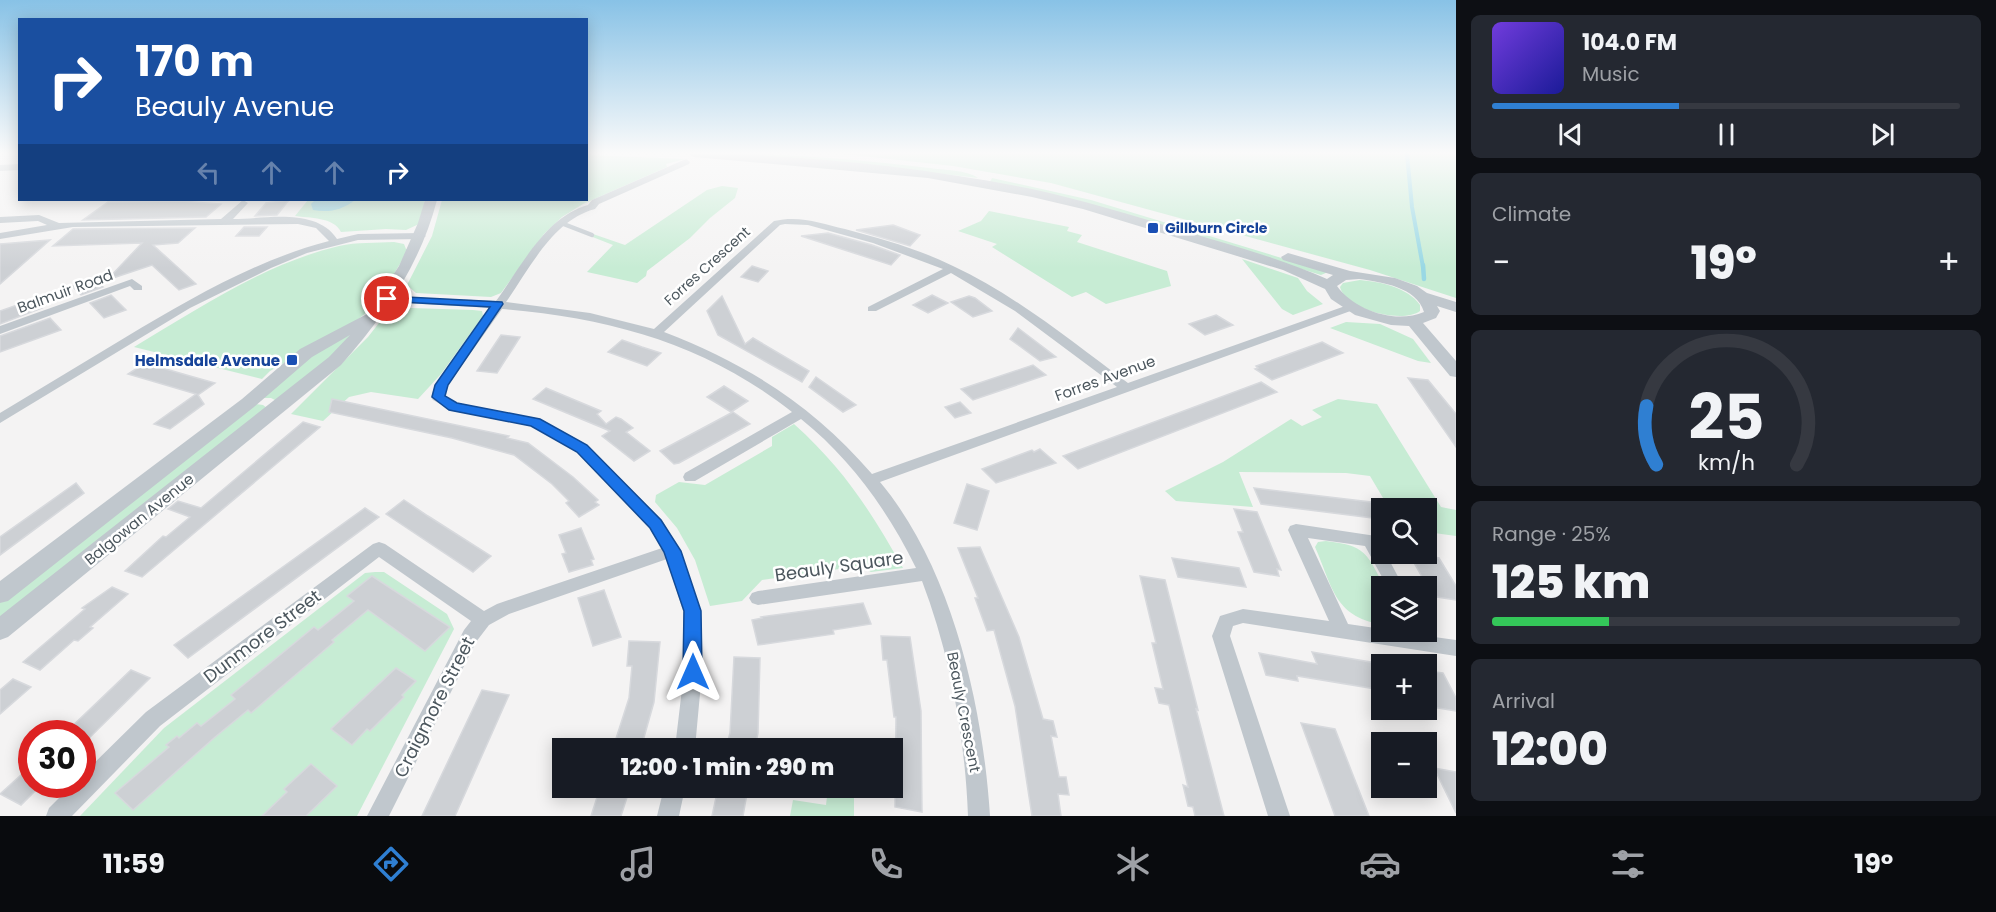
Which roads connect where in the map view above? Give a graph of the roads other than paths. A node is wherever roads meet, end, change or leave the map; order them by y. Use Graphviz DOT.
graph roads {
  1 [pos="616,192"];
  2 [pos="1034,192"];
  3 [pos="1059,192"];
  4 [pos="431,201"];
  5 [pos="243,203"];
  6 [pos="0,220"];
  7 [pos="224,222"];
  8 [pos="561,223"];
  9 [pos="56,225"];
  10 [pos="592,235"];
  11 [pos="0,236"];
  12 [pos="421,236"];
  13 [pos="334,242"];
  14 [pos="951,269"];
  15 [pos="1349,275"];
  16 [pos="1330,286"];
  17 [pos="138,288"];
  18 [pos="1421,296"];
  19 [pos="387,299"];
  20 [pos="498,304"];
  21 [pos="1352,308"];
  22 [pos="872,309"];
  23 [pos="1456,309"];
  24 [pos="1431,315"];
  25 [pos="373,316"];
  26 [pos="1413,321"];
  27 [pos="0,330"];
  28 [pos="656,333"];
  29 [pos="1456,372"];
  30 [pos="1127,388"];
  31 [pos="248,403"];
  32 [pos="278,408"];
  33 [pos="802,412"];
  34 [pos="0,419"];
  35 [pos="690,477"];
  36 [pos="870,480"];
  37 [pos="672,551"];
  38 [pos="927,573"];
  39 [pos="1390,576"];
  40 [pos="0,594"];
  41 [pos="758,597"];
  42 [pos="483,620"];
  43 [pos="0,630"];
  44 [pos="1342,630"];
  45 [pos="1371,633"];
  46 [pos="1437,642"];
  47 [pos="1456,648"];
  48 [pos="686,738"];
  49 [pos="672,798"];
  50 [pos="57,816"];
  51 [pos="378,816"];
  52 [pos="668,816"];
  53 [pos="980,816"];
  54 [pos="1279,816"];
  1 -- 8 [label="street"];
  2 -- 16 [label="street"];
  3 -- 15 [label="street"];
  4 -- 12 [label="street, Balgowan Avenue"];
  5 -- 7 [label="street"];
  6 -- 9 [label="street"];
  7 -- 9 [label="street"];
  7 -- 13 [label="street"];
  8 -- 10 [label="lane"];
  8 -- 20 [label="street"];
  9 -- 11 [label="street"];
  12 -- 13 [label="street"];
  12 -- 19 [label="street, Balgowan Avenue"];
  13 -- 34 [label="street"];
  14 -- 22 [label="street"];
  14 -- 28 [label="street, Forres Crescent"];
  14 -- 30 [label="street, Forres Crescent"];
  15 -- 16 [label="street"];
  15 -- 18 [label="street"];
  16 -- 21 [label="street"];
  17 -- 27 [label="street, Balmuir Road"];
  18 -- 23 [label="street"];
  18 -- 24 [label="street"];
  19 -- 20 [label="street, Beauly Crescent"];
  19 -- 25 [label="street, Balgowan Avenue"];
  20 -- 28 [label="street, Beauly Crescent"];
  20 -- 37 [label="street"];
  21 -- 26 [label="street"];
  21 -- 30 [label="street, Forres Avenue"];
  23 -- 24 [label="street"];
  24 -- 26 [label="street"];
  25 -- 31 [label="street, Balgowan Avenue"];
  25 -- 32 [label="street, Balgowan Avenue"];
  26 -- 29 [label="street"];
  28 -- 33 [label="street, Beauly Crescent"];
  30 -- 36 [label="street, Forres Avenue"];
  31 -- 32 [label="street"];
  31 -- 40 [label="street, Balgowan Avenue"];
  32 -- 43 [label="street, Balgowan Avenue"];
  33 -- 35 [label="street"];
  33 -- 36 [label="street, Beauly Crescent"];
  36 -- 38 [label="street, Beauly Crescent"];
  37 -- 42 [label="street, Craigmore Street"];
  37 -- 48 [label="street"];
  38 -- 41 [label="street, Beauly Square"];
  38 -- 53 [label="street, Beauly Crescent"];
  39 -- 44 [label="street"];
  42 -- 50 [label="street, Dunmore Street"];
  42 -- 51 [label="street, Craigmore Street"];
  44 -- 45 [label="street"];
  44 -- 54 [label="street"];
  46 -- 47 [label="street"];
  49 -- 52 [label="street"];
}
